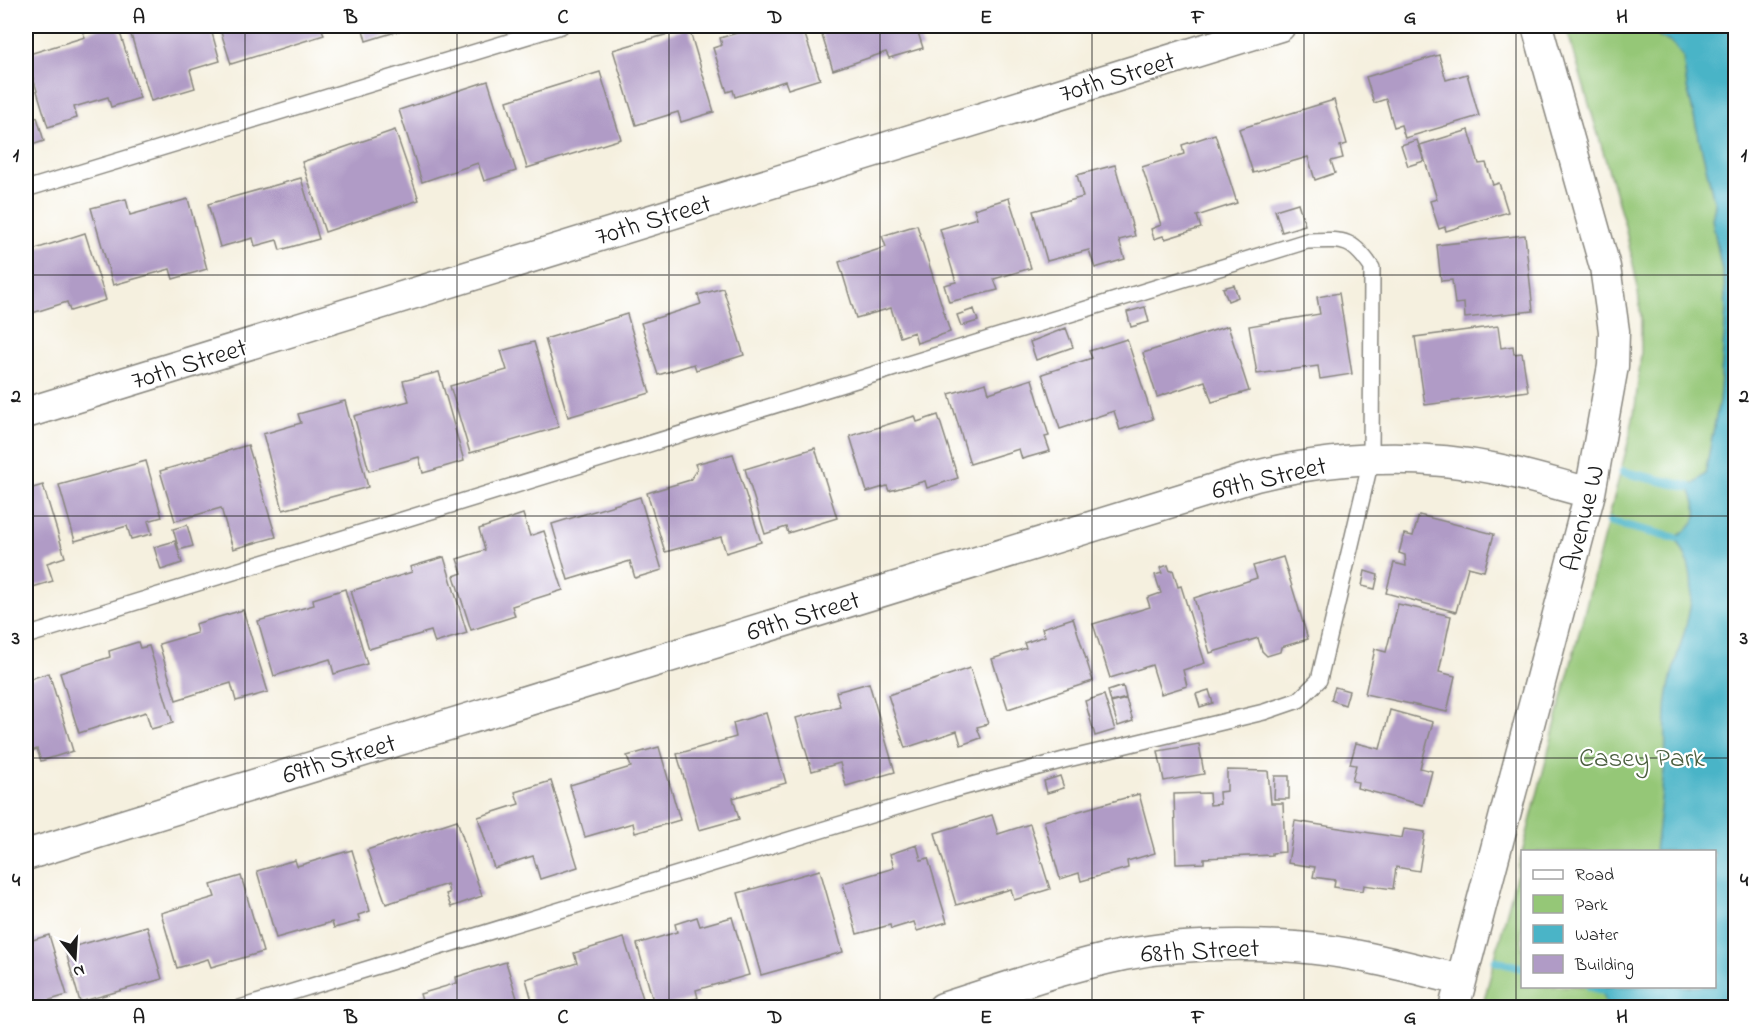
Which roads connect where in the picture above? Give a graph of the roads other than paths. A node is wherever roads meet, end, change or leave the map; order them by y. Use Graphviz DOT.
graph roads {
  1 [pos="561,26"];
  2 [pos="1280,26"];
  3 [pos="1538,26"];
  4 [pos="26,189"];
  5 [pos="26,413"];
  6 [pos="1371,460"];
  7 [pos="1590,493"];
  8 [pos="26,636"];
  9 [pos="26,855"];
  10 [pos="1458,994"];
  11 [pos="240,1008"];
  12 [pos="943,1008"];
  1 -- 4 [label="lane"];
  2 -- 5 [label="street, 70th Street"];
  3 -- 7 [label="street, Avenue W"];
  6 -- 7 [label="street, 69th Street"];
  6 -- 8 [label="lane"];
  6 -- 9 [label="street, 69th Street"];
  6 -- 11 [label="lane"];
  7 -- 10 [label="street, Avenue W"];
  10 -- 12 [label="street, 68th Street"];
}
